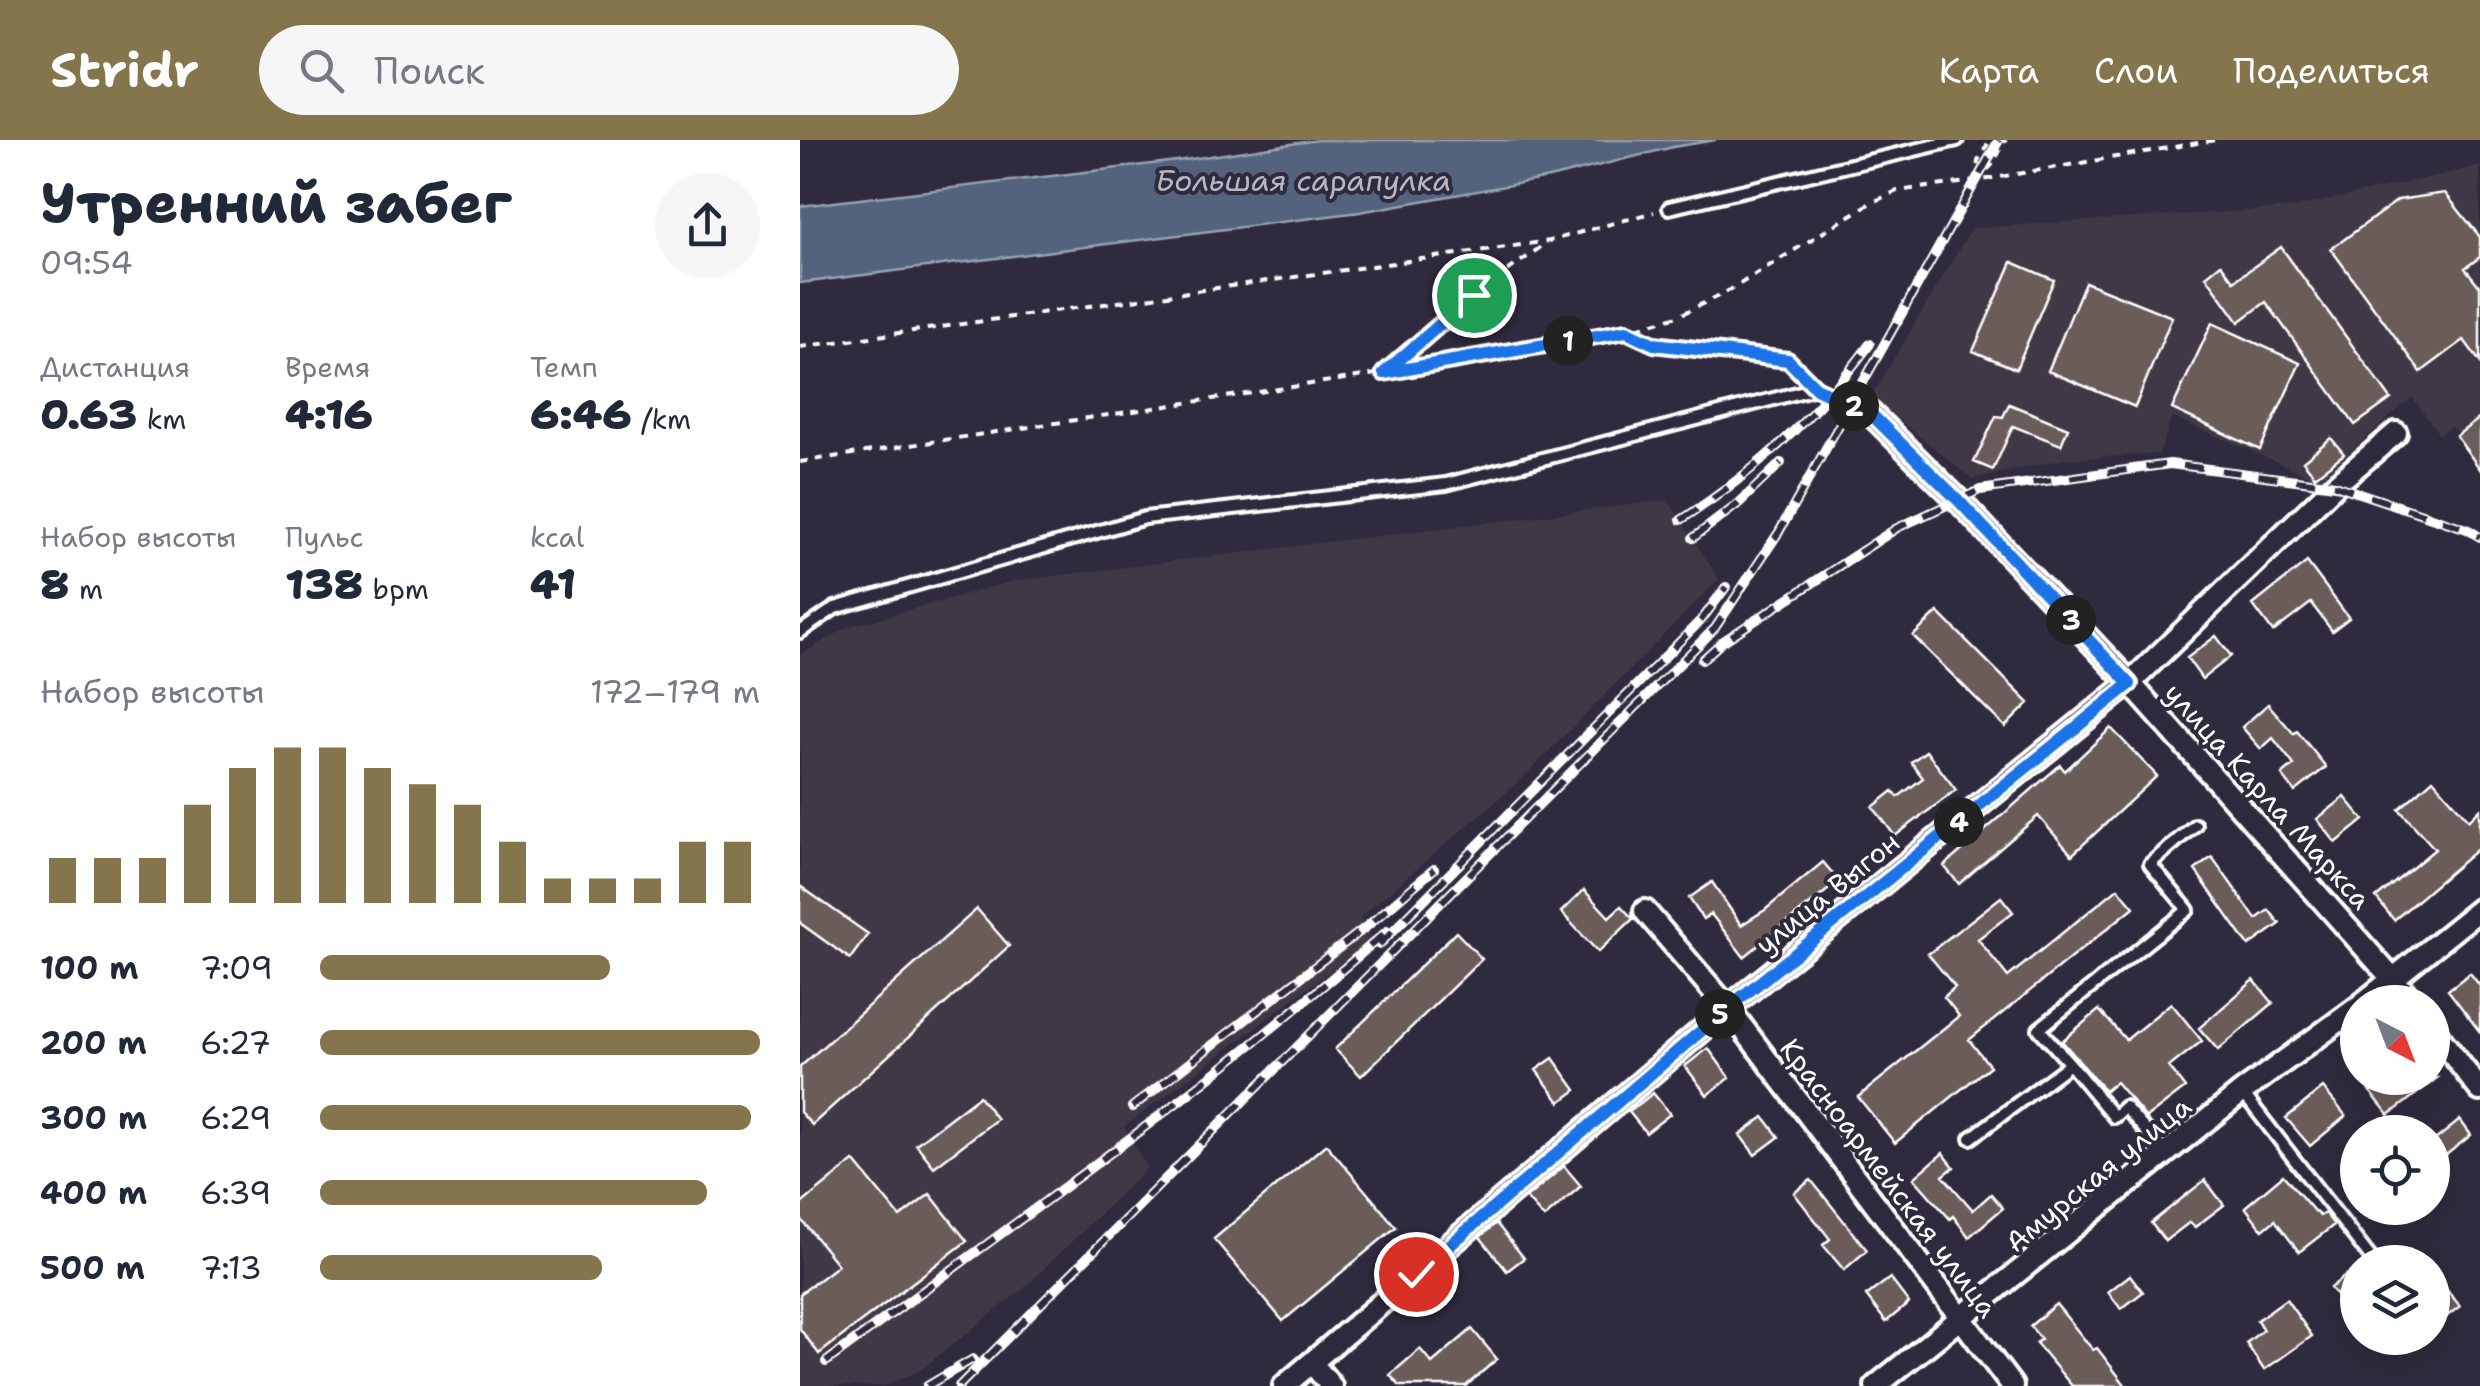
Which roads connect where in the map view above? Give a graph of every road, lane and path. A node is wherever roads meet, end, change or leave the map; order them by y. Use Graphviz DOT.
graph roads {
  1 [pos="1957,140"];
  2 [pos="1990,140"];
  3 [pos="2006,140"];
  4 [pos="2215,140"];
  5 [pos="1976,181"];
  6 [pos="1670,208"];
  7 [pos="1549,242"];
  8 [pos="1626,331"];
  9 [pos="800,347"];
  10 [pos="1384,373"];
  11 [pos="1816,388"];
  12 [pos="1870,413"];
  13 [pos="2396,432"];
  14 [pos="800,462"];
  15 [pos="800,632"];
  16 [pos="2130,684"];
  17 [pos="2196,825"];
  18 [pos="2480,909"];
  19 [pos="1645,910"];
  20 [pos="2396,980"];
  21 [pos="2389,985"];
  22 [pos="2400,985"];
  23 [pos="1728,1008"];
  24 [pos="2340,1020"];
  25 [pos="2450,1051"];
  26 [pos="2070,1064"];
  27 [pos="2480,1090"];
  28 [pos="2242,1092"];
  29 [pos="1971,1138"];
  30 [pos="2166,1154"];
  31 [pos="2361,1245"];
  32 [pos="1960,1321"];
  33 [pos="1312,1363"];
  34 [pos="1284,1386"];
  35 [pos="1331,1386"];
  36 [pos="1876,1386"];
  37 [pos="2012,1386"];
  1 -- 6 [label="lane"];
  2 -- 5 [label="path"];
  3 -- 5 [label="path"];
  4 -- 5 [label="path"];
  5 -- 8 [label="path"];
  6 -- 7 [label="path"];
  7 -- 9 [label="path"];
  7 -- 10 [label="path"];
  8 -- 10 [label="path"];
  8 -- 11 [label="path"];
  10 -- 14 [label="path"];
  11 -- 12 [label="lane"];
  11 -- 15 [label="lane"];
  12 -- 16 [label="street, улица Карла Маркса"];
  13 -- 16 [label="street, улица Выгон"];
  16 -- 20 [label="street, улица Карла Маркса"];
  16 -- 23 [label="street, улица Выгон"];
  17 -- 26 [label="lane"];
  18 -- 20 [label="street"];
  19 -- 23 [label="street, Красноармейская улица"];
  20 -- 21 [label="street"];
  20 -- 22 [label="street, улица Карла Маркса"];
  23 -- 32 [label="street, Красноармейская улица"];
  23 -- 33 [label="street, улица Выгон"];
  24 -- 28 [label="street, Амурская улица"];
  25 -- 27 [label="street"];
  26 -- 29 [label="lane"];
  26 -- 30 [label="lane"];
  28 -- 30 [label="street, Амурская улица"];
  28 -- 31 [label="lane"];
  30 -- 32 [label="street, Амурская улица"];
  32 -- 36 [label="street, Амурская улица"];
  32 -- 37 [label="street, Красноармейская улица"];
  33 -- 34 [label="street, улица Выгон"];
  33 -- 35 [label="street"];
}
